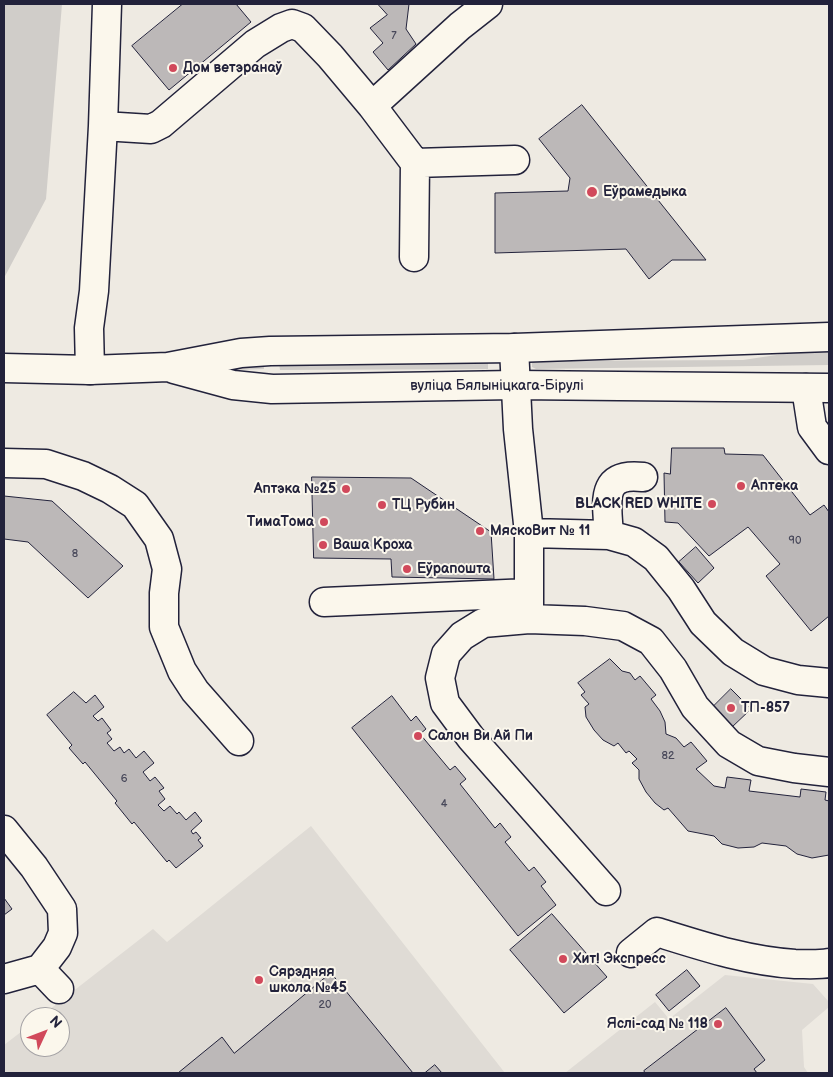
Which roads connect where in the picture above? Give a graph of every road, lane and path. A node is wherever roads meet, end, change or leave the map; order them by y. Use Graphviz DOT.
graph roads {
  1 [pos="107,4"];
  2 [pos="488,4"];
  3 [pos="372,106"];
  4 [pos="103,126"];
  5 [pos="515,160"];
  6 [pos="415,163"];
  7 [pos="414,257"];
  8 [pos="829,336"];
  9 [pos="514,348"];
  10 [pos="168,367"];
  11 [pos="4,368"];
  12 [pos="90,370"];
  13 [pos="515,385"];
  14 [pos="818,388"];
  15 [pos="829,450"];
  16 [pos="4,463"];
  17 [pos="643,477"];
  18 [pos="529,533"];
  19 [pos="609,535"];
  20 [pos="324,602"];
  21 [pos="529,606"];
  22 [pos="829,683"];
  23 [pos="239,742"];
  24 [pos="829,772"];
  25 [pos="4,830"];
  26 [pos="606,891"];
  27 [pos="631,953"];
  28 [pos="829,962"];
  29 [pos="40,969"];
  30 [pos="4,979"];
  31 [pos="59,989"];
  1 -- 4 [label="main road"];
  2 -- 3 [label="main road"];
  3 -- 4 [label="main road"];
  3 -- 6 [label="main road"];
  4 -- 12 [label="main road"];
  5 -- 6 [label="main road"];
  6 -- 7 [label="main road"];
  8 -- 9 [label="main road, вуліца Бялыніцкага-Бірулі"];
  9 -- 10 [label="main road, вуліца Бялыніцкага-Бірулі"];
  9 -- 13 [label="main road"];
  10 -- 12 [label="main road, вуліца Бялыніцкага-Бірулі"];
  10 -- 13 [label="main road, вуліца Бялыніцкага-Бірулі"];
  11 -- 12 [label="main road, вуліца Бялыніцкага-Бірулі"];
  13 -- 14 [label="main road, вуліца Бялыніцкага-Бірулі"];
  13 -- 18 [label="main road"];
  14 -- 15 [label="main road"];
  16 -- 23 [label="main road"];
  17 -- 19 [label="main road"];
  18 -- 19 [label="main road"];
  18 -- 21 [label="main road"];
  19 -- 22 [label="main road"];
  20 -- 21 [label="main road"];
  21 -- 24 [label="main road"];
  21 -- 26 [label="main road"];
  25 -- 29 [label="main road"];
  27 -- 28 [label="main road"];
  29 -- 30 [label="main road"];
  29 -- 31 [label="main road"];
}
